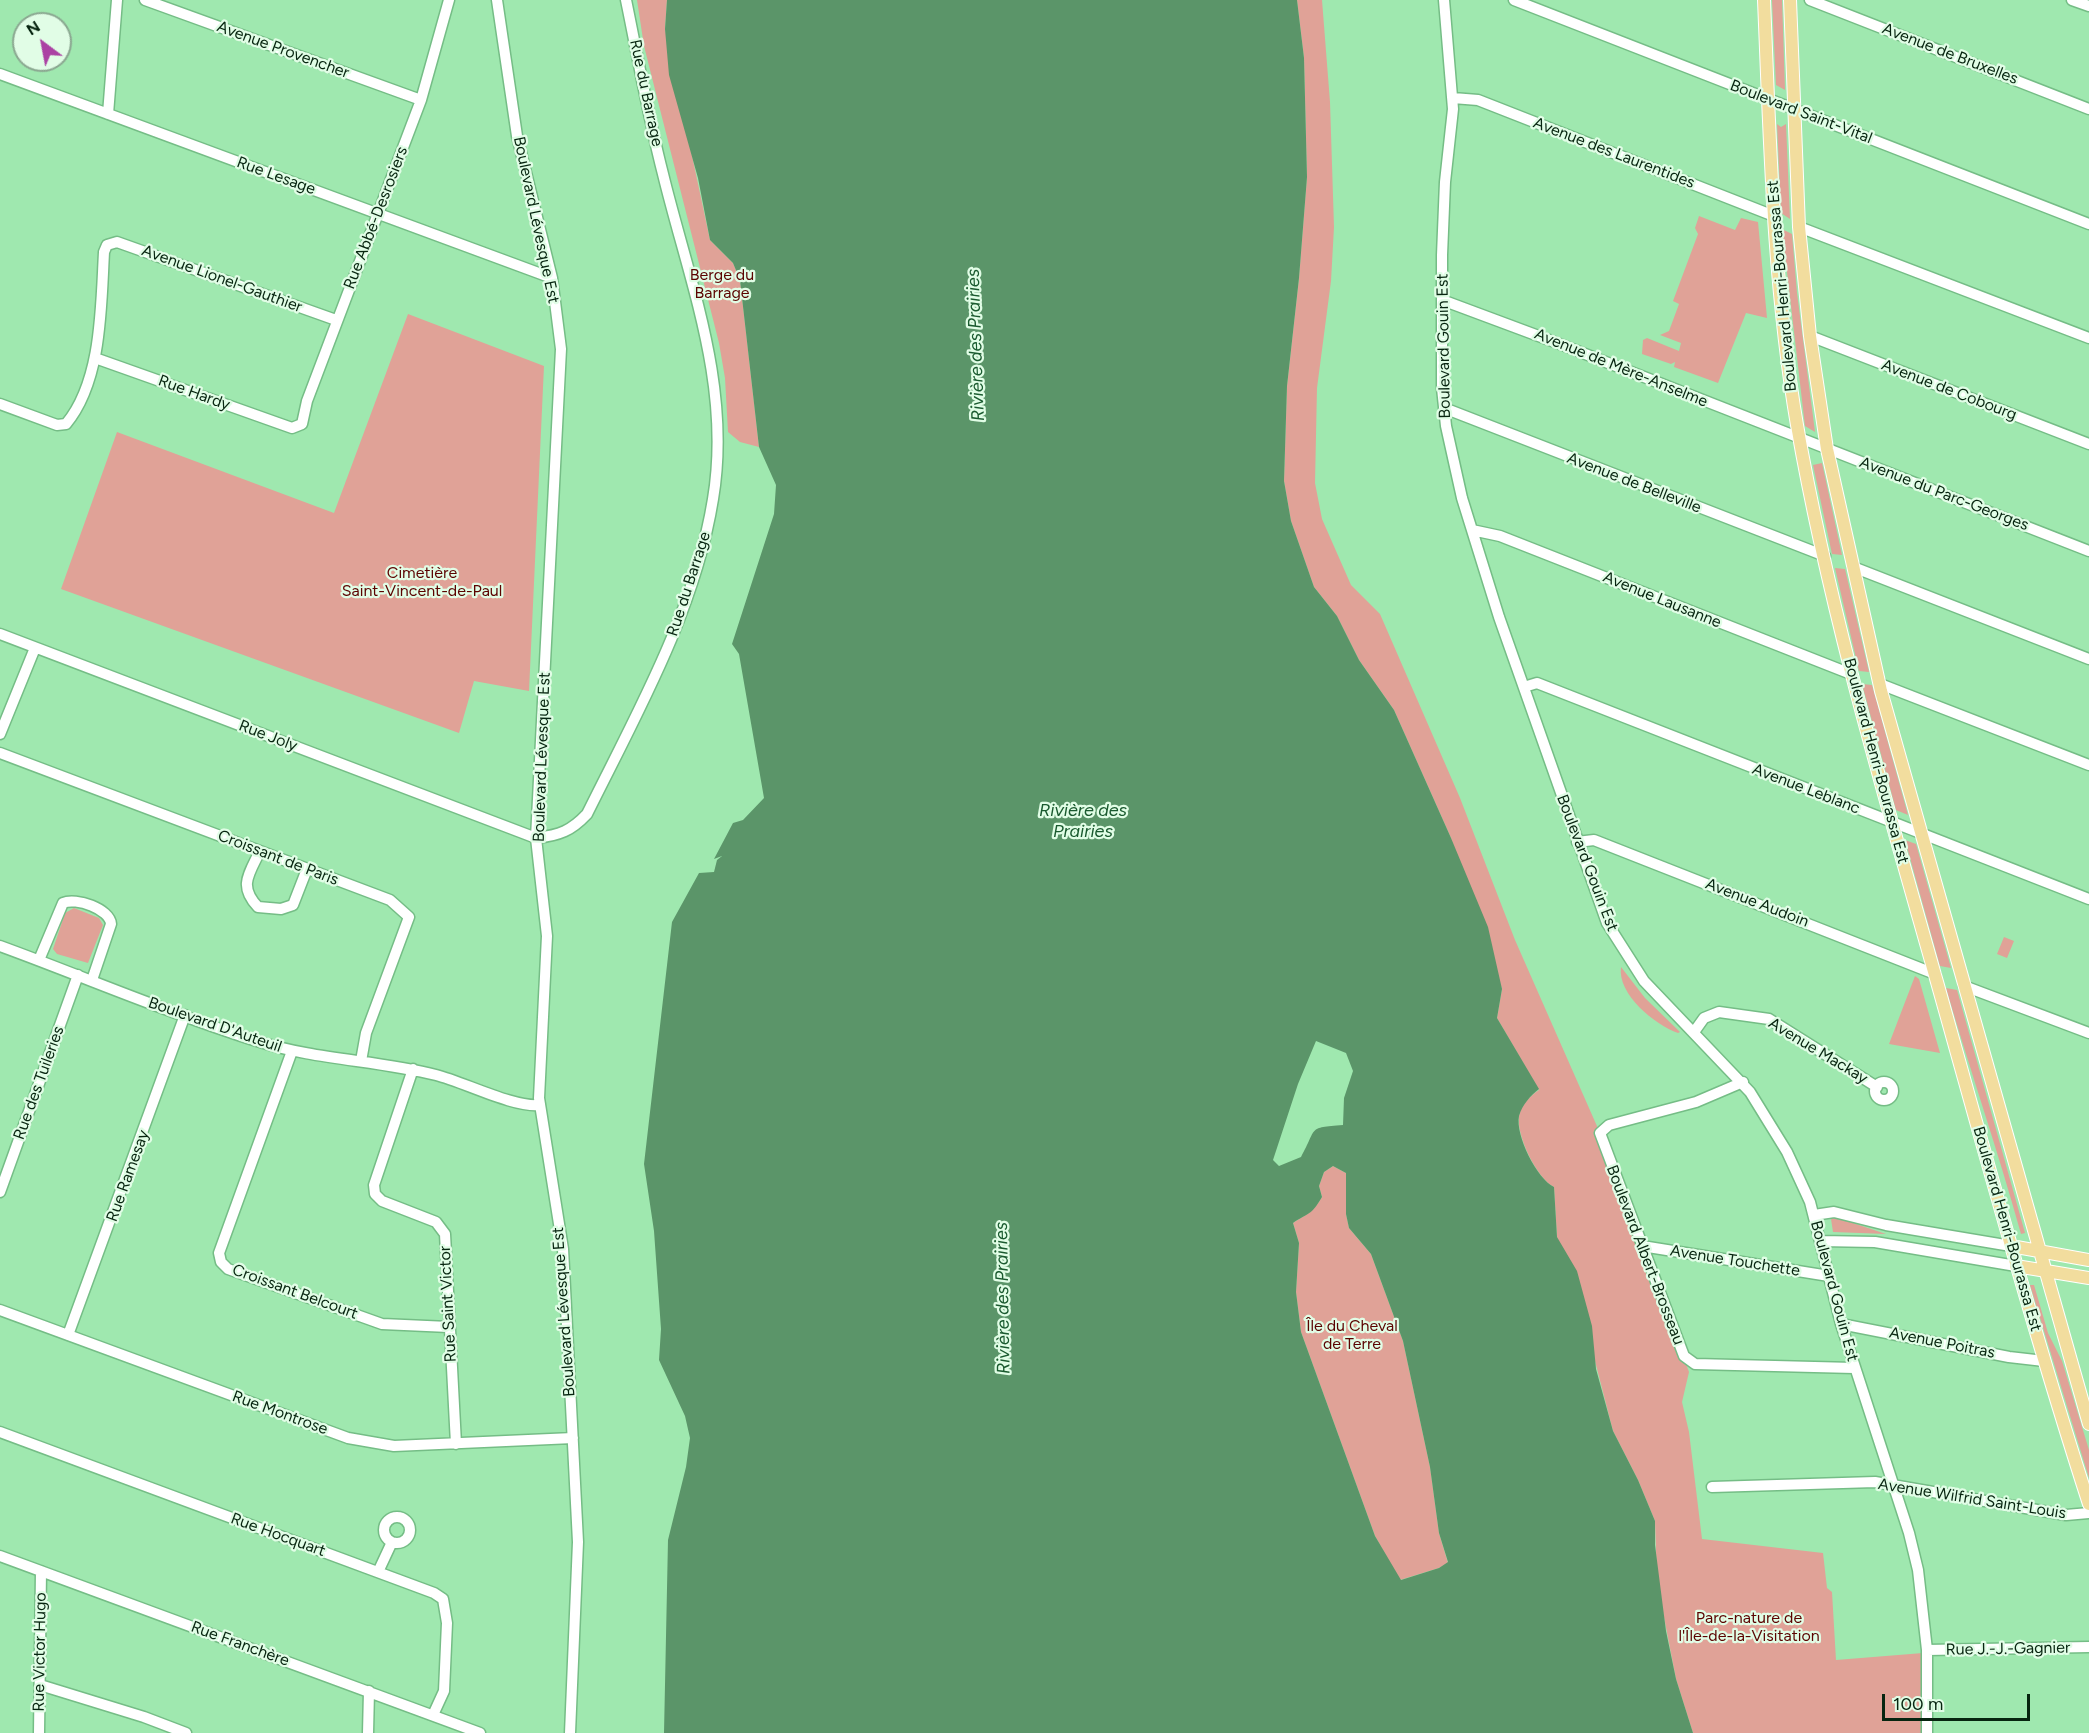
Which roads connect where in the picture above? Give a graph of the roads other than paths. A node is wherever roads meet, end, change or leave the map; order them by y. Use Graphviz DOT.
graph roads {
  1 [pos="117,0"];
  2 [pos="145,0"];
  3 [pos="449,0"];
  4 [pos="497,0"];
  5 [pos="626,0"];
  6 [pos="1444,0"];
  7 [pos="1514,0"];
  8 [pos="1764,0"];
  9 [pos="1790,0"];
  10 [pos="1810,0"];
  11 [pos="2073,0"];
  12 [pos="2089,6"];
  13 [pos="0,74"];
  14 [pos="1453,98"];
  15 [pos="1769,99"];
  16 [pos="420,100"];
  17 [pos="1794,109"];
  18 [pos="2089,109"];
  19 [pos="108,114"];
  20 [pos="378,214"];
  21 [pos="1774,216"];
  22 [pos="2089,224"];
  23 [pos="1799,227"];
  24 [pos="552,278"];
  25 [pos="1442,300"];
  26 [pos="336,320"];
  27 [pos="1810,336"];
  28 [pos="2089,338"];
  29 [pos="95,358"];
  30 [pos="0,404"];
  31 [pos="1444,408"];
  32 [pos="292,429"];
  33 [pos="1800,438"];
  34 [pos="2089,444"];
  35 [pos="1827,449"];
  36 [pos="1472,530"];
  37 [pos="2089,550"];
  38 [pos="1825,556"];
  39 [pos="1853,567"];
  40 [pos="0,634"];
  41 [pos="35,648"];
  42 [pos="2089,659"];
  43 [pos="1851,674"];
  44 [pos="1880,684"];
  45 [pos="1524,687"];
  46 [pos="0,734"];
  47 [pos="0,753"];
  48 [pos="2089,765"];
  49 [pos="1892,822"];
  50 [pos="1921,834"];
  51 [pos="536,838"];
  52 [pos="1577,842"];
  53 [pos="260,851"];
  54 [pos="307,869"];
  55 [pos="2089,899"];
  56 [pos="0,946"];
  57 [pos="39,960"];
  58 [pos="1935,974"];
  59 [pos="78,975"];
  60 [pos="92,980"];
  61 [pos="1964,986"];
  62 [pos="185,1015"];
  63 [pos="1694,1032"];
  64 [pos="2089,1033"];
  65 [pos="291,1051"];
  66 [pos="361,1060"];
  67 [pos="413,1069"];
  68 [pos="1743,1082"];
  69 [pos="1877,1087"];
  70 [pos="540,1106"];
  71 [pos="0,1192"];
  72 [pos="1814,1215"];
  73 [pos="1821,1241"];
  74 [pos="1642,1246"];
  75 [pos="2011,1246"];
  76 [pos="2038,1251"];
  77 [pos="2089,1260"];
  78 [pos="2016,1266"];
  79 [pos="2044,1270"];
  80 [pos="1829,1276"];
  81 [pos="2089,1278"];
  82 [pos="0,1310"];
  83 [pos="1841,1324"];
  84 [pos="449,1327"];
  85 [pos="68,1335"];
  86 [pos="2044,1360"];
  87 [pos="1854,1368"];
  88 [pos="2084,1390"];
  89 [pos="2089,1424"];
  90 [pos="0,1432"];
  91 [pos="573,1438"];
  92 [pos="456,1444"];
  93 [pos="1891,1484"];
  94 [pos="1712,1487"];
  95 [pos="2089,1504"];
  96 [pos="2089,1513"];
  97 [pos="393,1542"];
  98 [pos="0,1556"];
  99 [pos="41,1571"];
  100 [pos="378,1572"];
  101 [pos="2089,1647"];
  102 [pos="1927,1650"];
  103 [pos="40,1686"];
  104 [pos="369,1691"];
  105 [pos="433,1715"];
  106 [pos="39,1733"];
  107 [pos="186,1733"];
  108 [pos="368,1733"];
  109 [pos="480,1733"];
  110 [pos="570,1733"];
  111 [pos="1927,1733"];
  1 -- 19 [label="street"];
  2 -- 16 [label="street, Avenue Provencher"];
  3 -- 16 [label="street, Rue Abbé-Desrosiers"];
  4 -- 24 [label="street, Boulevard Lévesque Est"];
  5 -- 51 [label="street, Rue du Barrage"];
  6 -- 14 [label="street, Boulevard Gouin Est"];
  7 -- 15 [label="street, Boulevard Saint-Vital"];
  8 -- 15 [label="main road, Boulevard Henri-Bourassa Est"];
  9 -- 17 [label="main road, Boulevard Henri-Bourassa Est"];
  10 -- 18 [label="street, Avenue de Bruxelles"];
  11 -- 12 [label="street"];
  13 -- 19 [label="street, Rue Lesage"];
  14 -- 21 [label="street, Avenue des Laurentides"];
  14 -- 25 [label="street, Boulevard Gouin Est"];
  15 -- 17 [label="street, Boulevard Saint-Vital"];
  15 -- 21 [label="main road, Boulevard Henri-Bourassa Est"];
  16 -- 20 [label="street, Rue Abbé-Desrosiers"];
  17 -- 22 [label="street, Boulevard Saint-Vital"];
  17 -- 23 [label="main road, Boulevard Henri-Bourassa Est"];
  19 -- 20 [label="street, Rue Lesage"];
  20 -- 24 [label="street, Rue Lesage"];
  20 -- 26 [label="street, Rue Abbé-Desrosiers"];
  21 -- 33 [label="main road, Boulevard Henri-Bourassa Est"];
  23 -- 27 [label="main road, Boulevard Henri-Bourassa Est"];
  23 -- 28 [label="street"];
  24 -- 51 [label="street, Boulevard Lévesque Est"];
  25 -- 31 [label="street, Boulevard Gouin Est"];
  25 -- 33 [label="street, Avenue de Mère-Anselme"];
  26 -- 29 [label="street, Avenue Lionel-Gauthier"];
  26 -- 32 [label="street, Rue Abbé-Desrosiers"];
  27 -- 34 [label="street, Avenue de Cobourg"];
  27 -- 35 [label="main road, Boulevard Henri-Bourassa Est"];
  29 -- 30 [label="street"];
  29 -- 32 [label="street, Rue Hardy"];
  31 -- 36 [label="street, Boulevard Gouin Est"];
  31 -- 38 [label="street, Avenue de Belleville"];
  33 -- 35 [label="street, Avenue du Parc-Georges"];
  33 -- 38 [label="main road, Boulevard Henri-Bourassa Est"];
  35 -- 37 [label="street, Avenue du Parc-Georges"];
  35 -- 39 [label="main road, Boulevard Henri-Bourassa Est"];
  36 -- 43 [label="street, Avenue Lausanne"];
  36 -- 45 [label="street, Boulevard Gouin Est"];
  38 -- 43 [label="main road, Boulevard Henri-Bourassa Est"];
  39 -- 42 [label="street"];
  39 -- 44 [label="main road, Boulevard Henri-Bourassa Est"];
  40 -- 41 [label="street, Rue Joly"];
  41 -- 46 [label="street"];
  41 -- 51 [label="street, Rue Joly"];
  43 -- 49 [label="main road, Boulevard Henri-Bourassa Est"];
  44 -- 48 [label="street"];
  44 -- 50 [label="main road, Boulevard Henri-Bourassa Est"];
  45 -- 49 [label="street, Avenue Leblanc"];
  45 -- 52 [label="street, Boulevard Gouin Est"];
  47 -- 53 [label="street, Croissant de Paris"];
  49 -- 50 [label="street, Avenue Leblanc"];
  49 -- 58 [label="main road, Boulevard Henri-Bourassa Est"];
  50 -- 55 [label="street, Avenue Leblanc"];
  50 -- 61 [label="main road, Boulevard Henri-Bourassa Est"];
  51 -- 70 [label="street, Boulevard Lévesque Est"];
  52 -- 58 [label="street, Avenue Audoin"];
  52 -- 63 [label="street, Boulevard Gouin Est"];
  53 -- 54 [label="street, Croissant de Paris"];
  53 -- 54 [label="street"];
  54 -- 66 [label="street, Croissant de Paris"];
  56 -- 57 [label="street, Boulevard D'Auteuil"];
  57 -- 59 [label="street, Boulevard D'Auteuil"];
  57 -- 60 [label="street"];
  58 -- 75 [label="main road, Boulevard Henri-Bourassa Est"];
  59 -- 60 [label="street, Boulevard D'Auteuil"];
  59 -- 71 [label="street, Rue des Tuileries"];
  60 -- 62 [label="street, Boulevard D'Auteuil"];
  61 -- 64 [label="street"];
  61 -- 76 [label="main road, Boulevard Henri-Bourassa Est"];
  62 -- 65 [label="street, Boulevard D'Auteuil"];
  62 -- 85 [label="street, Rue Ramesay"];
  63 -- 68 [label="street, Boulevard Gouin Est"];
  63 -- 69 [label="street, Avenue Mackay"];
  65 -- 66 [label="street, Boulevard D'Auteuil"];
  65 -- 84 [label="street, Croissant Belcourt"];
  66 -- 67 [label="street, Boulevard D'Auteuil"];
  67 -- 70 [label="street, Boulevard D'Auteuil"];
  67 -- 84 [label="street, Rue Saint Victor"];
  68 -- 72 [label="street, Boulevard Gouin Est"];
  68 -- 74 [label="street, Boulevard Albert-Brosseau"];
  70 -- 91 [label="street, Boulevard Lévesque Est"];
  72 -- 73 [label="street, Boulevard Gouin Est"];
  72 -- 75 [label="street"];
  73 -- 78 [label="street"];
  73 -- 80 [label="street, Boulevard Gouin Est"];
  74 -- 80 [label="street, Avenue Touchette"];
  74 -- 87 [label="street, Boulevard Albert-Brosseau"];
  75 -- 76 [label="main road"];
  75 -- 78 [label="main road, Boulevard Henri-Bourassa Est"];
  76 -- 77 [label="main road"];
  76 -- 79 [label="main road, Boulevard Henri-Bourassa Est"];
  78 -- 79 [label="main road"];
  78 -- 86 [label="main road, Boulevard Henri-Bourassa Est"];
  79 -- 81 [label="main road"];
  79 -- 88 [label="main road, Boulevard Henri-Bourassa Est"];
  80 -- 83 [label="street, Boulevard Gouin Est"];
  82 -- 85 [label="street, Rue Montrose"];
  83 -- 86 [label="street, Avenue Poitras"];
  83 -- 87 [label="street, Boulevard Gouin Est"];
  84 -- 92 [label="street, Rue Saint Victor"];
  85 -- 92 [label="street, Rue Montrose"];
  86 -- 95 [label="main road, Boulevard Henri-Bourassa Est"];
  87 -- 93 [label="street, Boulevard Gouin Est"];
  88 -- 89 [label="main road, Boulevard Henri-Bourassa Est"];
  90 -- 100 [label="street, Rue Hocquart"];
  91 -- 92 [label="street, Rue Montrose"];
  91 -- 110 [label="street, Boulevard Lévesque Est"];
  93 -- 94 [label="street, Avenue Wilfrid Saint-Louis"];
  93 -- 96 [label="street, Avenue Wilfrid Saint-Louis"];
  93 -- 102 [label="street, Boulevard Gouin Est"];
  97 -- 100 [label="street"];
  98 -- 99 [label="street, Rue Franchère"];
  99 -- 103 [label="street, Rue Victor Hugo"];
  99 -- 104 [label="street, Rue Franchère"];
  100 -- 105 [label="street, Rue Hocquart"];
  101 -- 102 [label="street, Rue J.-J.-Gagnier"];
  102 -- 111 [label="street, Boulevard Gouin Est"];
  103 -- 106 [label="street, Rue Victor Hugo"];
  103 -- 107 [label="street"];
  104 -- 105 [label="street, Rue Franchère"];
  104 -- 108 [label="street"];
  105 -- 109 [label="street, Rue Franchère"];
}
